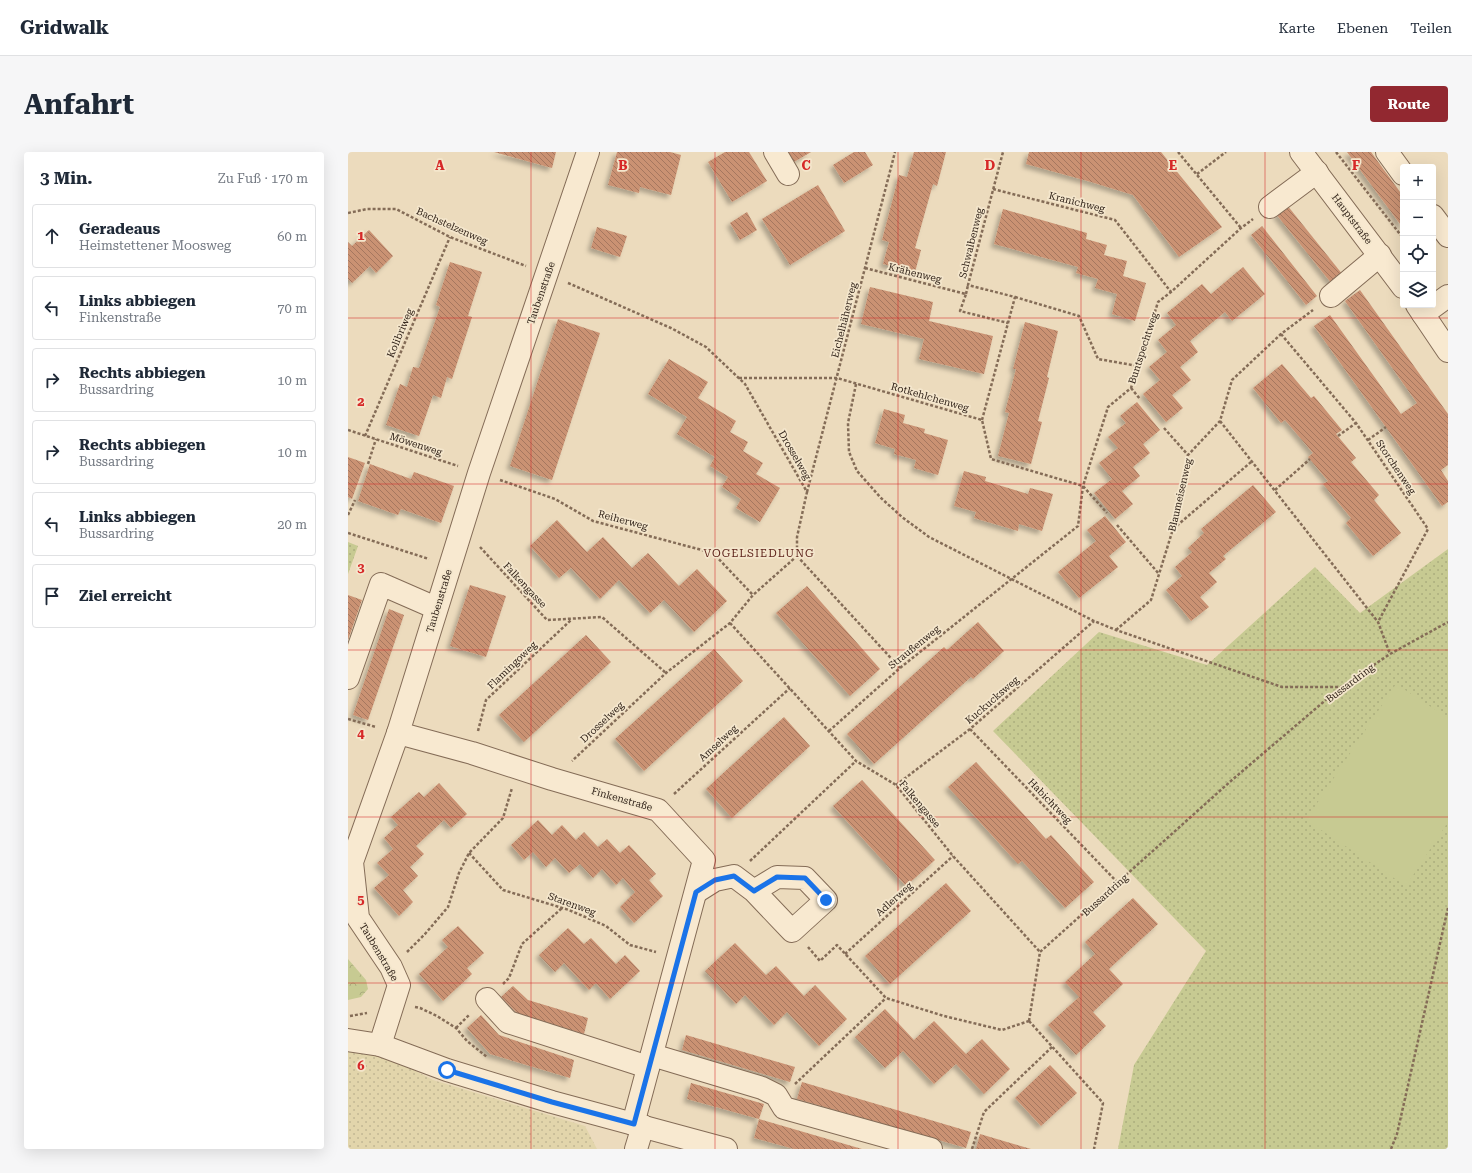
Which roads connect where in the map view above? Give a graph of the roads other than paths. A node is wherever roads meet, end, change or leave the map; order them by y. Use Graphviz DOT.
graph roads {
  1 [pos="588,152"];
  2 [pos="775,152"];
  3 [pos="1301,152"];
  4 [pos="1387,152"];
  5 [pos="1400,170"];
  6 [pos="1317,172"];
  7 [pos="788,174"];
  8 [pos="1270,207"];
  9 [pos="1436,220"];
  10 [pos="1448,236"];
  11 [pos="1380,255"];
  12 [pos="1400,283"];
  13 [pos="1331,296"];
  14 [pos="1448,296"];
  15 [pos="1420,310"];
  16 [pos="1448,351"];
  17 [pos="436,608"];
  18 [pos="348,678"];
  19 [pos="398,733"];
  20 [pos="754,891"];
  21 [pos="696,892"];
  22 [pos="487,999"];
  23 [pos="348,1040"];
  24 [pos="380,1044"];
  25 [pos="650,1061"];
  26 [pos="638,1125"];
  27 [pos="636,1149"];
  28 [pos="726,1149"];
  29 [pos="931,1149"];
  1 -- 17 [label="street, Taubenstraße"];
  2 -- 7 [label="street"];
  3 -- 6 [label="street, Hauptstraße"];
  4 -- 5 [label="street"];
  6 -- 8 [label="street"];
  6 -- 11 [label="street, Hauptstraße"];
  9 -- 10 [label="street"];
  11 -- 12 [label="street, Hauptstraße"];
  11 -- 13 [label="street"];
  14 -- 15 [label="street"];
  15 -- 16 [label="street"];
  17 -- 18 [label="street"];
  17 -- 19 [label="street, Taubenstraße"];
  19 -- 21 [label="street, Finkenstraße"];
  19 -- 24 [label="street, Taubenstraße"];
  20 -- 20 [label="street"];
  20 -- 21 [label="street"];
  21 -- 25 [label="street, Finkenstraße"];
  22 -- 25 [label="street"];
  23 -- 24 [label="street"];
  24 -- 26 [label="street"];
  25 -- 26 [label="street, Finkenstraße"];
  25 -- 29 [label="street"];
  26 -- 27 [label="street, Finkenstraße"];
  26 -- 28 [label="street"];
}
